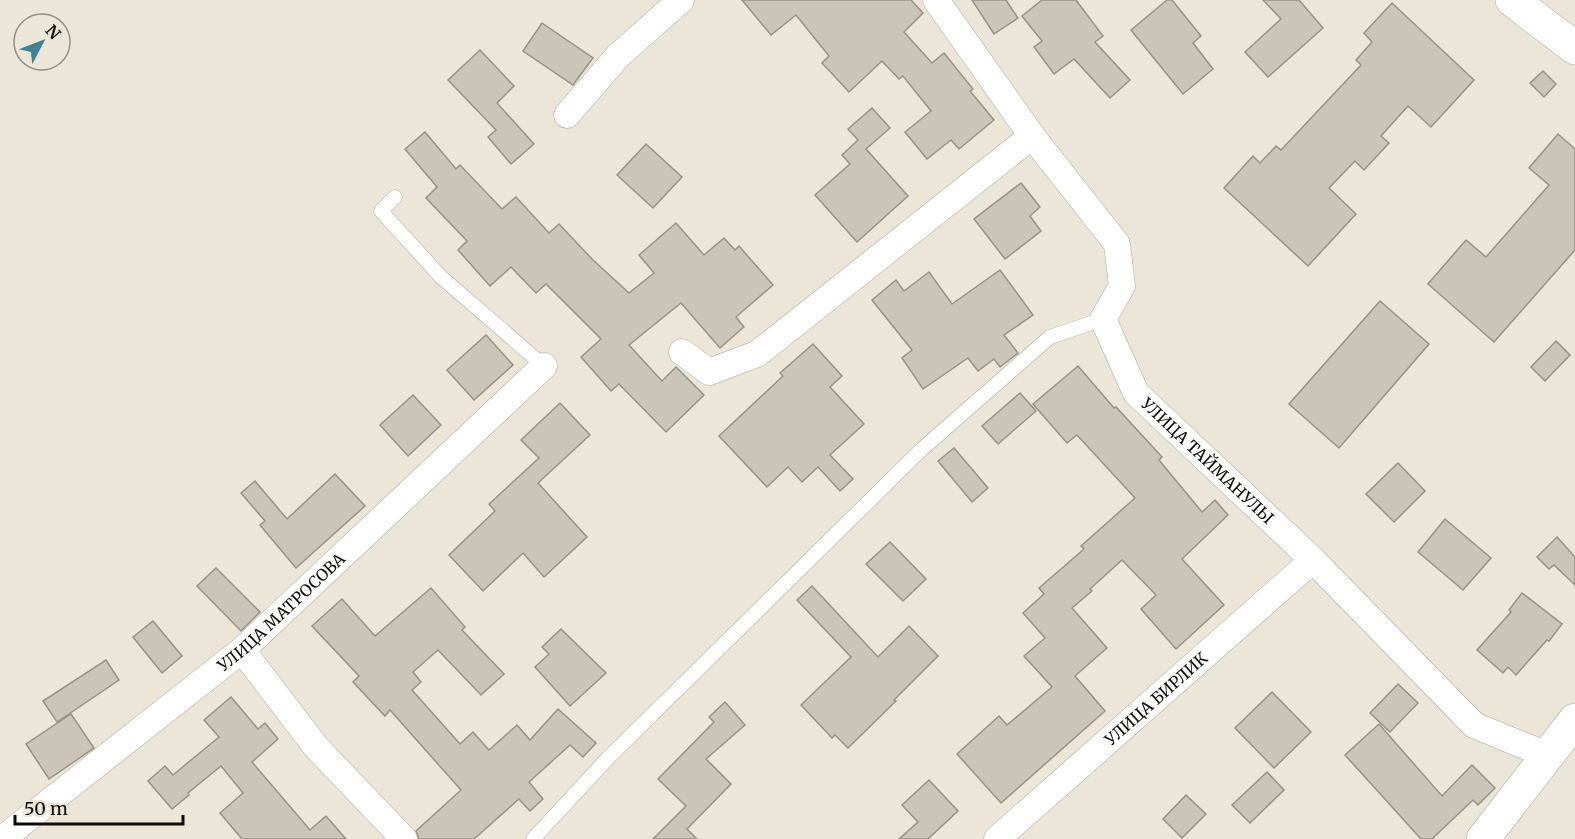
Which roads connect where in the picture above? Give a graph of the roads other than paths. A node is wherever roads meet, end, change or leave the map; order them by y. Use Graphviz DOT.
graph roads {
  1 [pos="681,0"];
  2 [pos="936,0"];
  3 [pos="1512,0"];
  4 [pos="1575,48"];
  5 [pos="567,115"];
  6 [pos="1032,136"];
  7 [pos="394,197"];
  8 [pos="1104,319"];
  9 [pos="682,352"];
  10 [pos="544,366"];
  11 [pos="1313,560"];
  12 [pos="242,650"];
  13 [pos="1575,720"];
  14 [pos="1549,756"];
  15 [pos="2,839"];
  16 [pos="404,839"];
  17 [pos="533,839"];
  18 [pos="997,839"];
  19 [pos="1482,839"];
  1 -- 5 [label="street"];
  2 -- 6 [label="street"];
  3 -- 4 [label="main road"];
  6 -- 8 [label="street"];
  6 -- 9 [label="street"];
  7 -- 10 [label="lane"];
  8 -- 11 [label="street, УЛИЦА ТАЙМАНУЛЫ"];
  8 -- 17 [label="lane"];
  10 -- 12 [label="street, УЛИЦА МАТРОСОВА"];
  11 -- 14 [label="street, УЛИЦА ТАЙМАНУЛЫ"];
  11 -- 18 [label="street, УЛИЦА БИРЛИК"];
  12 -- 15 [label="street, УЛИЦА МАТРОСОВА"];
  12 -- 16 [label="street"];
  13 -- 14 [label="main road"];
  14 -- 19 [label="main road"];
}
